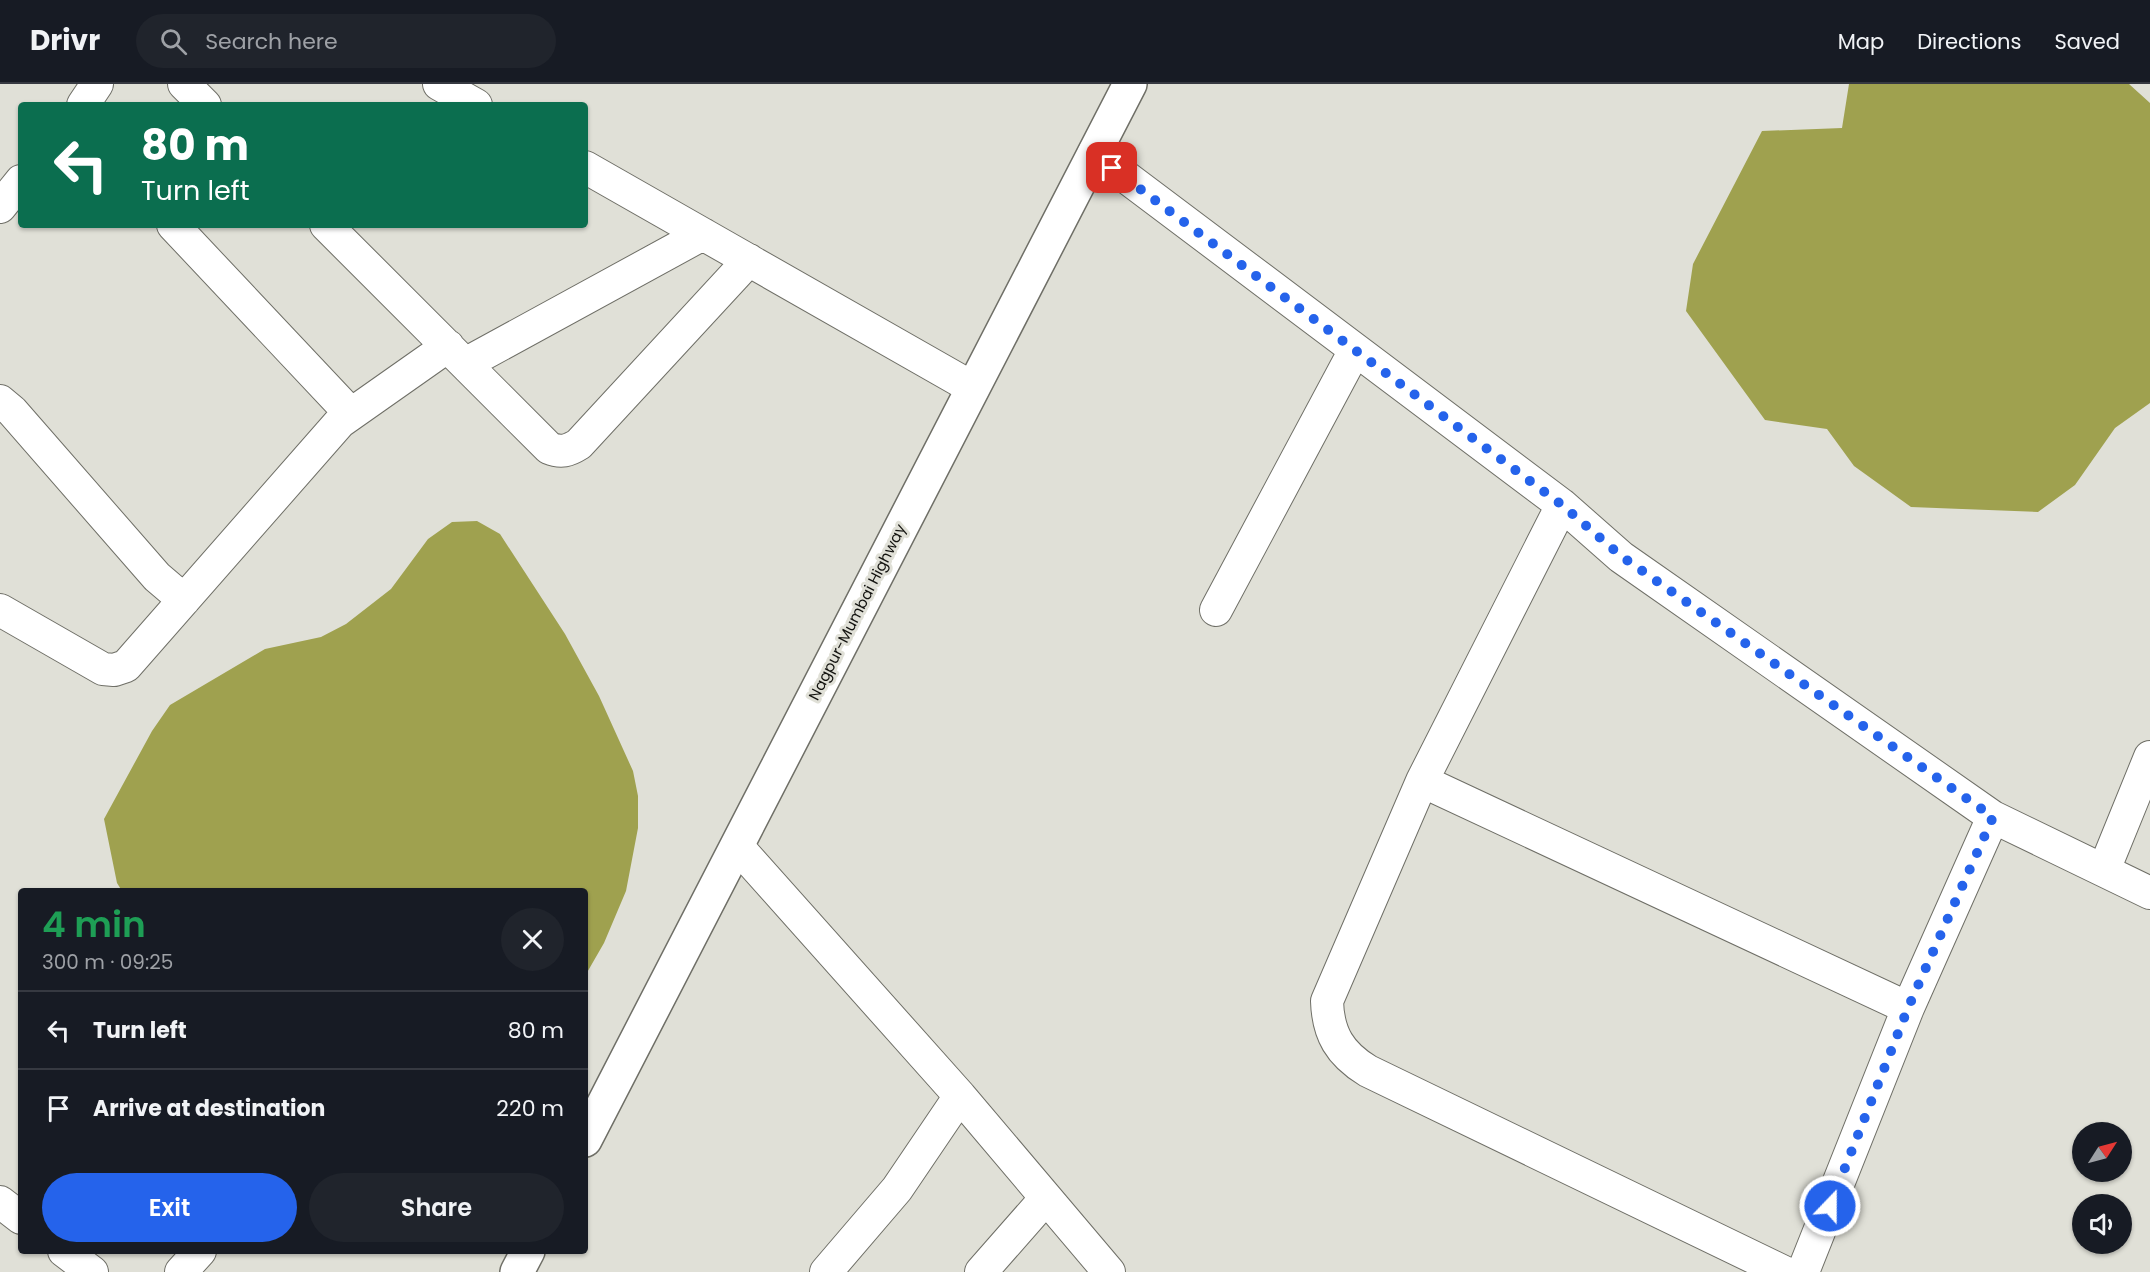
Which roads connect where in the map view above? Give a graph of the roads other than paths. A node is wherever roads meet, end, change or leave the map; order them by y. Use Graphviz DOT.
graph roads {
  1 [pos="97,84"];
  2 [pos="184,84"];
  3 [pos="439,84"];
  4 [pos="1130,84"];
  5 [pos="85,102"];
  6 [pos="202,102"];
  7 [pos="471,102"];
  8 [pos="1094,153"];
  9 [pos="588,169"];
  10 [pos="18,185"];
  11 [pos="0,207"];
  12 [pos="176,228"];
  13 [pos="329,228"];
  14 [pos="703,234"];
  15 [pos="750,260"];
  16 [pos="1355,350"];
  17 [pos="456,355"];
  18 [pos="973,388"];
  19 [pos="0,401"];
  20 [pos="350,413"];
  21 [pos="1562,505"];
  22 [pos="184,600"];
  23 [pos="0,610"];
  24 [pos="1216,610"];
  25 [pos="2150,757"];
  26 [pos="1422,781"];
  27 [pos="1993,817"];
  28 [pos="737,846"];
  29 [pos="2104,870"];
  30 [pos="2150,893"];
  31 [pos="1908,1008"];
  32 [pos="960,1096"];
  33 [pos="588,1134"];
  34 [pos="1046,1198"];
  35 [pos="68,1254"];
  36 [pos="197,1254"];
  37 [pos="526,1254"];
  38 [pos="92,1272"];
  39 [pos="181,1272"];
  40 [pos="517,1272"];
  41 [pos="826,1272"];
  42 [pos="981,1272"];
  43 [pos="1109,1272"];
  44 [pos="1784,1272"];
  45 [pos="1803,1272"];
  1 -- 5 [label="street"];
  2 -- 6 [label="street"];
  3 -- 7 [label="street"];
  4 -- 8 [label="highway, Nagpur-Mumbai Highway"];
  8 -- 16 [label="street"];
  8 -- 18 [label="highway, Nagpur-Mumbai Highway"];
  9 -- 14 [label="street"];
  10 -- 11 [label="street"];
  12 -- 20 [label="street"];
  13 -- 17 [label="street"];
  14 -- 15 [label="street"];
  14 -- 17 [label="street"];
  15 -- 17 [label="street"];
  15 -- 18 [label="street"];
  16 -- 21 [label="street"];
  16 -- 24 [label="street"];
  17 -- 20 [label="street"];
  18 -- 28 [label="highway, Nagpur-Mumbai Highway"];
  19 -- 22 [label="street"];
  20 -- 22 [label="street"];
  21 -- 26 [label="street"];
  21 -- 27 [label="street"];
  22 -- 23 [label="street"];
  25 -- 29 [label="street"];
  26 -- 31 [label="street"];
  26 -- 44 [label="street"];
  27 -- 29 [label="street"];
  27 -- 31 [label="street"];
  28 -- 32 [label="street"];
  28 -- 33 [label="highway, Nagpur-Mumbai Highway"];
  29 -- 30 [label="street"];
  31 -- 45 [label="street"];
  32 -- 34 [label="street"];
  32 -- 41 [label="street"];
  34 -- 42 [label="street"];
  34 -- 43 [label="street"];
  35 -- 38 [label="street"];
  36 -- 39 [label="street"];
  37 -- 40 [label="highway"];
}
